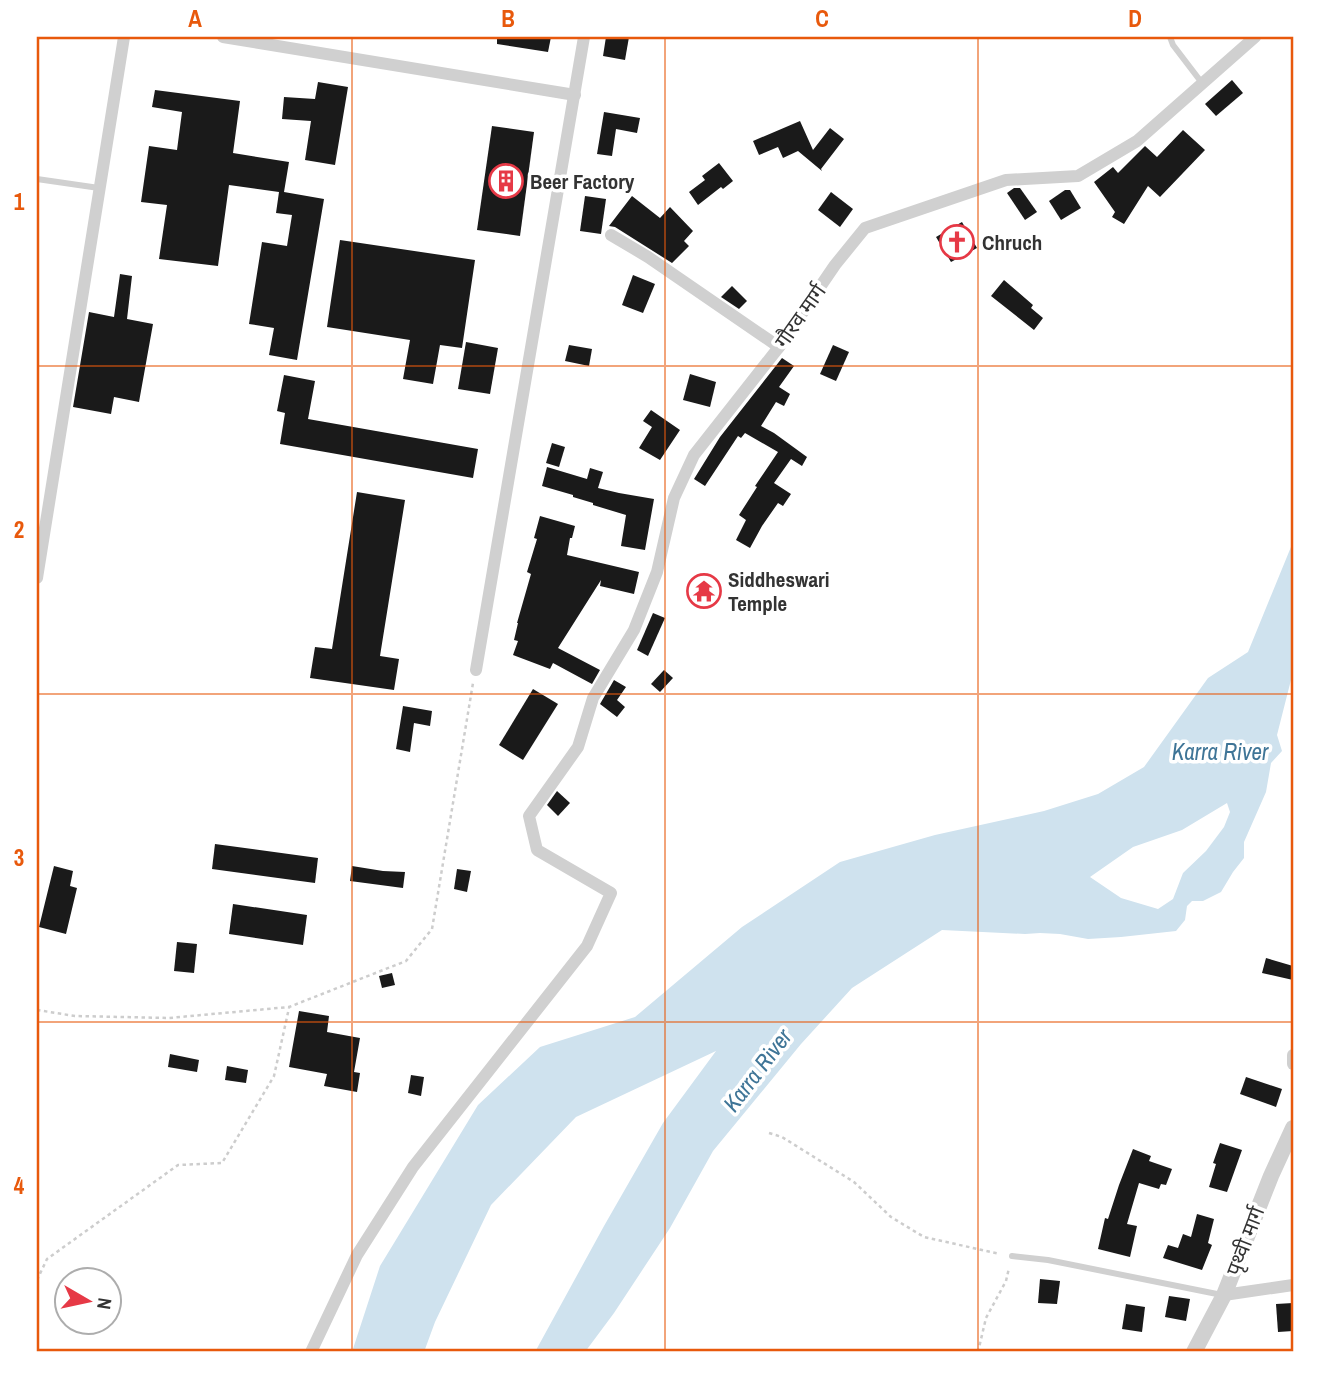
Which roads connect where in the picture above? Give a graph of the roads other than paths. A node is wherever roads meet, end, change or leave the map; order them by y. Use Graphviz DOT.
graph roads {
  1 [pos="124,37"];
  2 [pos="223,37"];
  3 [pos="584,37"];
  4 [pos="1170,37"];
  5 [pos="1255,37"];
  6 [pos="1202,83"];
  7 [pos="575,95"];
  8 [pos="37,179"];
  9 [pos="100,188"];
  10 [pos="611,235"];
  11 [pos="779,347"];
  12 [pos="37,578"];
  13 [pos="476,670"];
  14 [pos="1293,1055"];
  15 [pos="1293,1064"];
  16 [pos="1293,1128"];
  17 [pos="1012,1256"];
  18 [pos="1293,1284"];
  19 [pos="1224,1295"];
  20 [pos="311,1352"];
  21 [pos="1194,1352"];
  1 -- 9 [label="street"];
  2 -- 7 [label="street"];
  3 -- 7 [label="street"];
  4 -- 6 [label="lane"];
  5 -- 6 [label="street, गौरव मार्ग"];
  6 -- 11 [label="street, गौरव मार्ग"];
  7 -- 13 [label="street"];
  8 -- 9 [label="lane"];
  9 -- 12 [label="street"];
  10 -- 11 [label="street"];
  11 -- 20 [label="street, गौरव मार्ग"];
  14 -- 15 [label="street"];
  16 -- 19 [label="street, पृथ्वी मार्ग"];
  17 -- 19 [label="lane"];
  18 -- 19 [label="street"];
  19 -- 21 [label="street, पृथ्वी मार्ग"];
}
